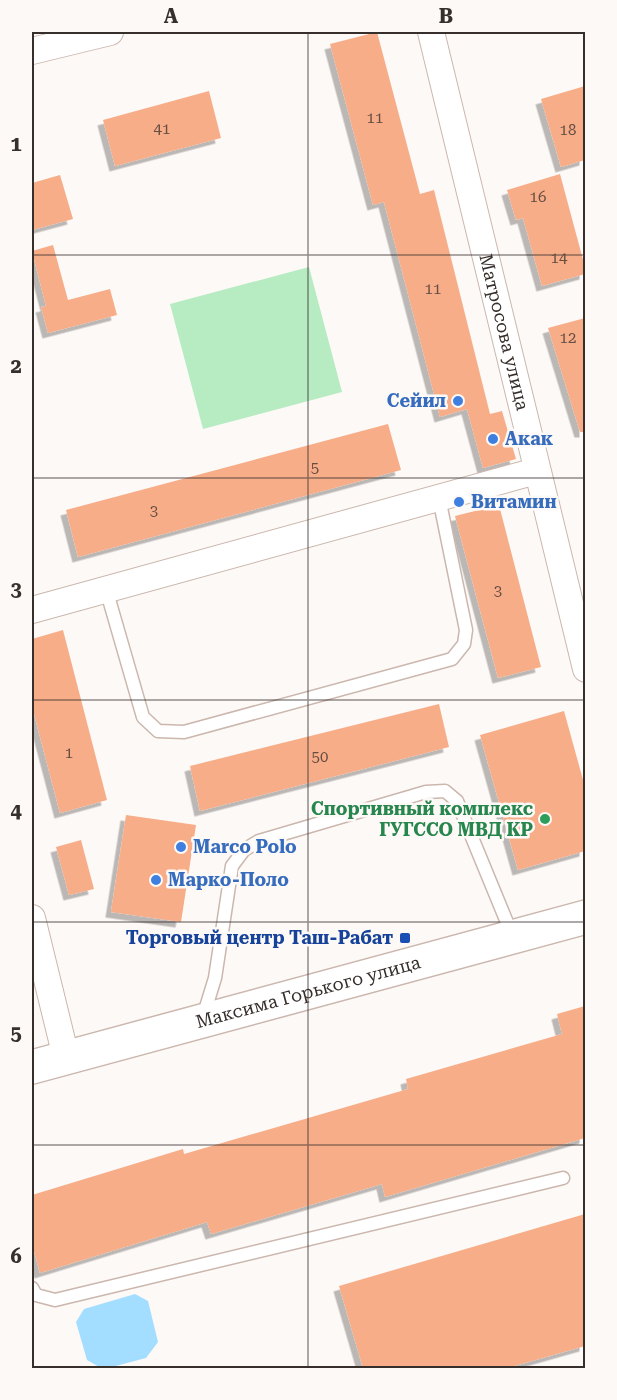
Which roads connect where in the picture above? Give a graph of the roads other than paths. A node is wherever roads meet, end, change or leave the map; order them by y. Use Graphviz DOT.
graph roads {
  1 [pos="110,32"];
  2 [pos="430,32"];
  3 [pos="32,51"];
  4 [pos="536,471"];
  5 [pos="439,498"];
  6 [pos="106,589"];
  7 [pos="576,598"];
  8 [pos="32,609"];
  9 [pos="585,669"];
  10 [pos="585,917"];
  11 [pos="32,918"];
  12 [pos="513,937"];
  13 [pos="202,1021"];
  14 [pos="66,1057"];
  15 [pos="32,1067"];
  16 [pos="563,1178"];
  17 [pos="32,1288"];
  1 -- 3 [label="street"];
  2 -- 4 [label="street, Матросова улица"];
  4 -- 5 [label="street"];
  4 -- 7 [label="street, Матросова улица"];
  5 -- 6 [label="street"];
  5 -- 6 [label="lane"];
  6 -- 8 [label="street"];
  7 -- 9 [label="street, Матросова улица"];
  10 -- 12 [label="main road, Максима Горького улица"];
  11 -- 14 [label="street"];
  12 -- 13 [label="main road, Максима Горького улица"];
  12 -- 13 [label="lane"];
  13 -- 14 [label="main road, Максима Горького улица"];
  14 -- 15 [label="main road, Максима Горького улица"];
  16 -- 17 [label="lane"];
}
